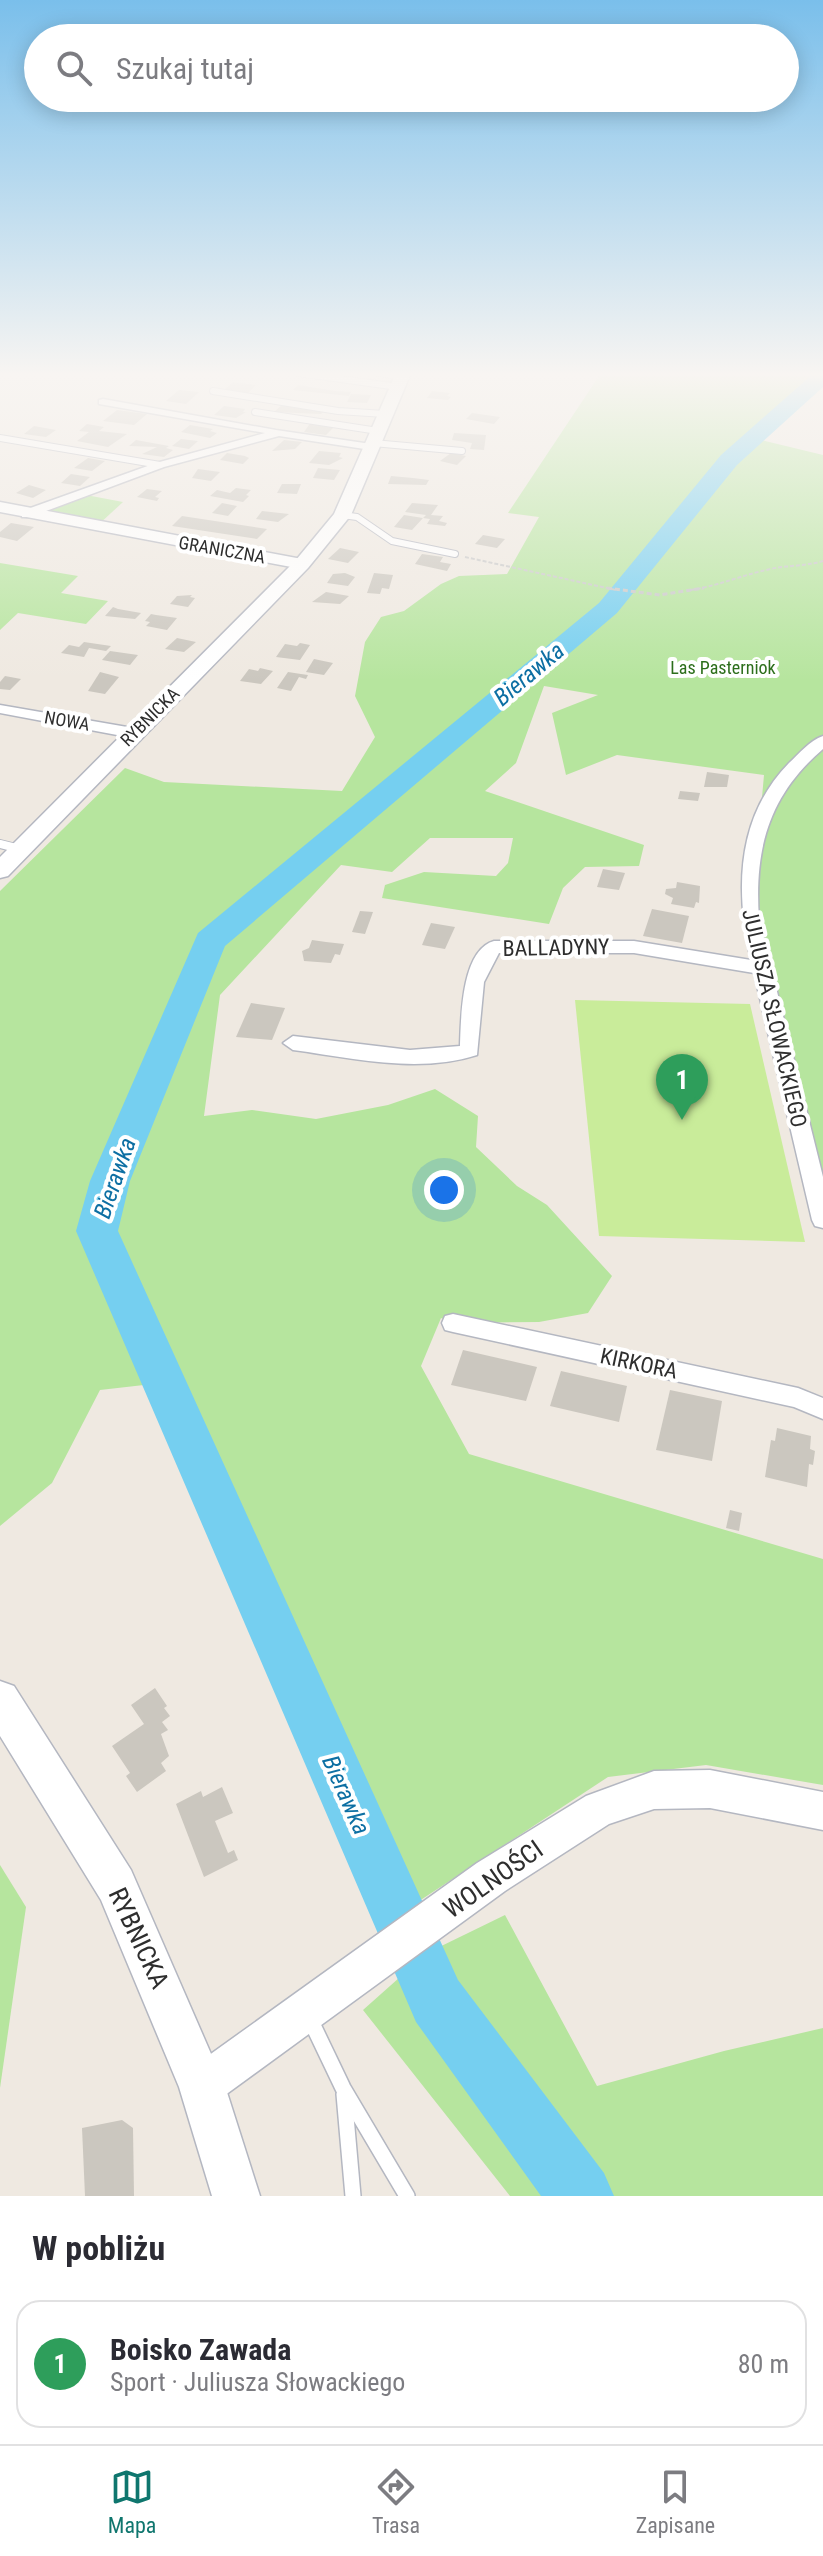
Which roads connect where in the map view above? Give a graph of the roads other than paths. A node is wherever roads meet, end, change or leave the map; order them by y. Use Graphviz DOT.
graph roads {
  1 [pos="131,475"];
  2 [pos="359,475"];
  3 [pos="0,507"];
  4 [pos="26,514"];
  5 [pos="342,515"];
  6 [pos="455,554"];
  7 [pos="302,564"];
  8 [pos="0,709"];
  9 [pos="133,733"];
  10 [pos="823,741"];
  11 [pos="10,847"];
  12 [pos="0,871"];
  13 [pos="762,968"];
  14 [pos="293,1043"];
  15 [pos="823,1220"];
  16 [pos="453,1323"];
  17 [pos="823,1409"];
  18 [pos="0,1700"];
  19 [pos="823,1811"];
  20 [pos="306,2011"];
  21 [pos="202,2086"];
  22 [pos="343,2088"];
  23 [pos="236,2196"];
  24 [pos="353,2196"];
  25 [pos="407,2196"];
  1 -- 4 [label="street"];
  2 -- 5 [label="main road, RYBNICKA"];
  3 -- 4 [label="street, GRANICZNA"];
  4 -- 7 [label="street, GRANICZNA"];
  5 -- 6 [label="lane"];
  5 -- 7 [label="main road, RYBNICKA"];
  7 -- 9 [label="main road, RYBNICKA"];
  8 -- 9 [label="street, NOWA"];
  9 -- 11 [label="main road, RYBNICKA"];
  10 -- 13 [label="street, JULIUSZA SŁOWACKIEGO"];
  11 -- 12 [label="main road, RYBNICKA"];
  13 -- 14 [label="street, BALLADYNY"];
  13 -- 15 [label="street, JULIUSZA SŁOWACKIEGO"];
  16 -- 17 [label="street, KIRKORA"];
  18 -- 21 [label="main road, RYBNICKA"];
  19 -- 20 [label="street, WOLNOŚCI"];
  20 -- 21 [label="street, WOLNOŚCI"];
  20 -- 22 [label="lane"];
  21 -- 23 [label="main road, RYBNICKA"];
  22 -- 24 [label="lane"];
  22 -- 25 [label="lane"];
}
